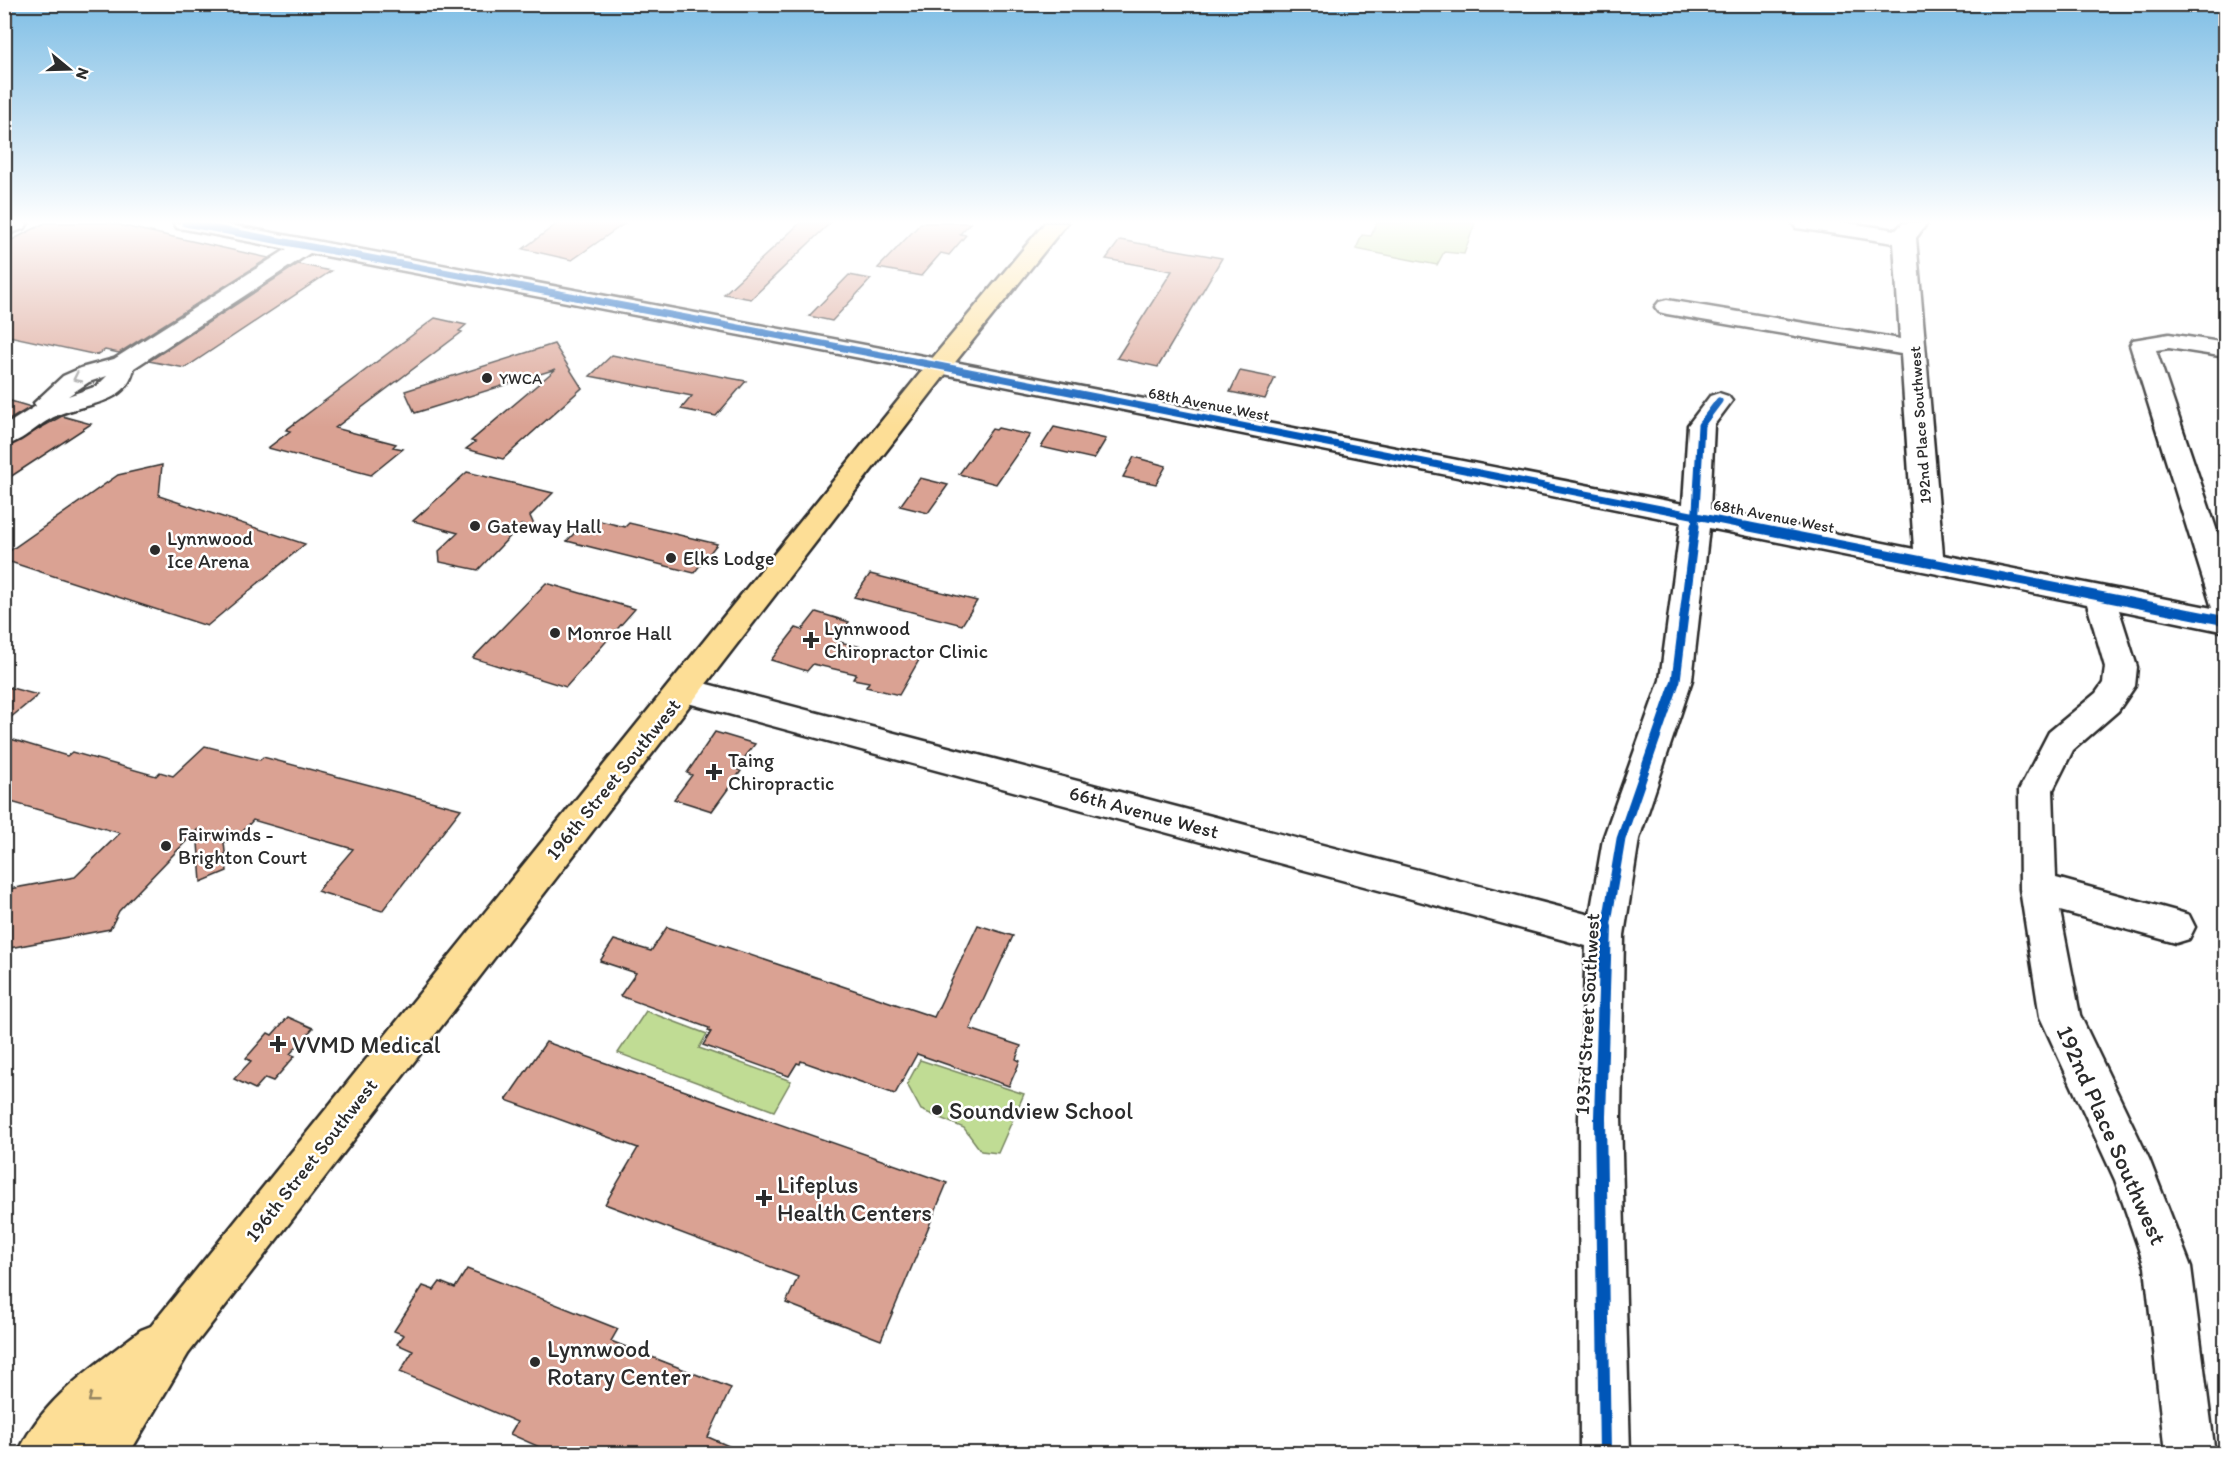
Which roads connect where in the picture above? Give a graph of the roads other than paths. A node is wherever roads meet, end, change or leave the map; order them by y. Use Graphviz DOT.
graph roads {
  1 [pos="236,291"];
  2 [pos="544,291"];
  3 [pos="1000,291"];
  4 [pos="1912,291"];
  5 [pos="1667,307"];
  6 [pos="1914,349"];
  7 [pos="2226,350"];
  8 [pos="939,366"];
  9 [pos="1719,401"];
  10 [pos="4,438"];
  11 [pos="1696,516"];
  12 [pos="2197,516"];
  13 [pos="2226,522"];
  14 [pos="1929,561"];
  15 [pos="2100,597"];
  16 [pos="2226,605"];
  17 [pos="2226,621"];
  18 [pos="684,690"];
  19 [pos="2038,889"];
  20 [pos="2176,927"];
  21 [pos="1605,935"];
  22 [pos="171,1337"];
  23 [pos="43,1454"];
  24 [pos="98,1454"];
  25 [pos="1605,1454"];
  26 [pos="2190,1454"];
  1 -- 10 [label="street"];
  2 -- 8 [label="street, 68th Avenue West"];
  3 -- 8 [label="main road, 196th Street Southwest"];
  4 -- 6 [label="street, 192nd Place Southwest"];
  5 -- 6 [label="street"];
  6 -- 14 [label="street, 192nd Place Southwest"];
  7 -- 12 [label="street"];
  8 -- 11 [label="street, 68th Avenue West"];
  8 -- 18 [label="main road, 196th Street Southwest"];
  9 -- 11 [label="street, 193rd Street Southwest"];
  11 -- 14 [label="street, 68th Avenue West"];
  11 -- 21 [label="street, 193rd Street Southwest"];
  12 -- 13 [label="street"];
  12 -- 16 [label="street"];
  14 -- 15 [label="street, 68th Avenue West"];
  15 -- 17 [label="street, 68th Avenue West"];
  15 -- 19 [label="street, 192nd Place Southwest"];
  18 -- 21 [label="street, 66th Avenue West"];
  18 -- 22 [label="main road, 196th Street Southwest"];
  19 -- 20 [label="street"];
  19 -- 26 [label="street, 192nd Place Southwest"];
  21 -- 25 [label="street, 193rd Street Southwest"];
  22 -- 23 [label="main road, 196th Street Southwest, one-way"];
  22 -- 24 [label="main road, 196th Street Southwest"];
}
